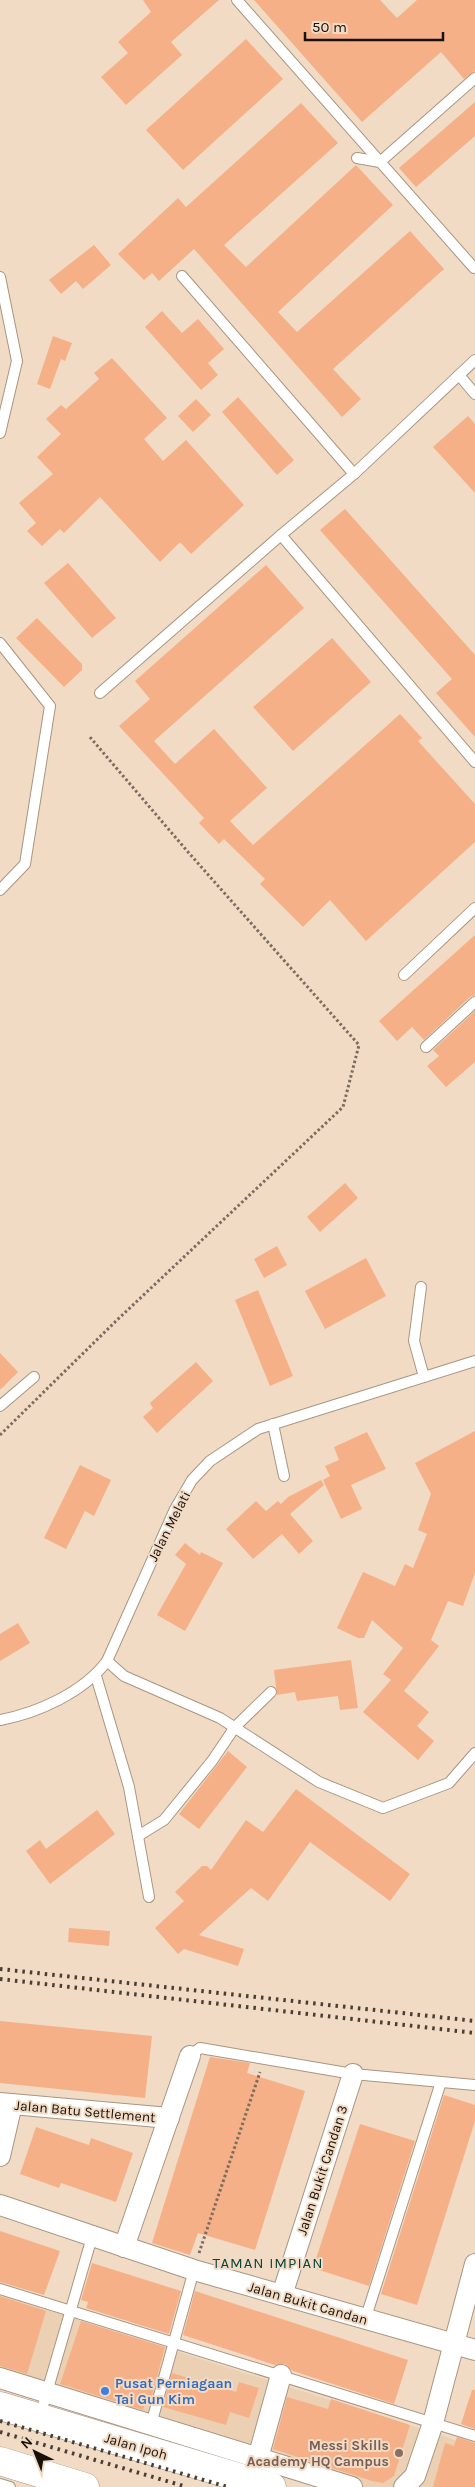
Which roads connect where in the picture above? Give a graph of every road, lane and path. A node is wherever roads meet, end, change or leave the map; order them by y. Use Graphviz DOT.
graph roads {
  1 [pos="237,0"];
  2 [pos="475,78"];
  3 [pos="356,158"];
  4 [pos="380,162"];
  5 [pos="474,268"];
  6 [pos="182,276"];
  7 [pos="0,277"];
  8 [pos="475,360"];
  9 [pos="459,375"];
  10 [pos="475,394"];
  11 [pos="0,433"];
  12 [pos="354,474"];
  13 [pos="281,535"];
  14 [pos="0,643"];
  15 [pos="100,693"];
  16 [pos="89,736"];
  17 [pos="475,762"];
  18 [pos="0,890"];
  19 [pos="475,908"];
  20 [pos="404,975"];
  21 [pos="475,1002"];
  22 [pos="426,1047"];
  23 [pos="421,1287"];
  24 [pos="475,1362"];
  25 [pos="34,1377"];
  26 [pos="424,1377"];
  27 [pos="0,1406"];
  28 [pos="273,1424"];
  29 [pos="0,1435"];
  30 [pos="284,1476"];
  31 [pos="107,1661"];
  32 [pos="96,1676"];
  33 [pos="271,1692"];
  34 [pos="0,1720"];
  35 [pos="235,1727"];
  36 [pos="475,1753"];
  37 [pos="138,1836"];
  38 [pos="149,1897"];
  39 [pos="190,2056"];
  40 [pos="265,2058"];
  41 [pos="353,2074"];
  42 [pos="441,2082"];
  43 [pos="475,2085"];
  44 [pos="6,2103"];
  45 [pos="169,2118"];
  46 [pos="0,2156"];
  47 [pos="0,2205"];
  48 [pos="92,2237"];
  49 [pos="124,2247"];
  50 [pos="475,2264"];
  51 [pos="194,2270"];
  52 [pos="0,2288"];
  53 [pos="282,2295"];
  54 [pos="70,2311"];
  55 [pos="365,2320"];
  56 [pos="172,2341"];
  57 [pos="452,2344"];
  58 [pos="475,2350"];
  59 [pos="281,2375"];
  60 [pos="0,2378"];
  61 [pos="43,2405"];
  62 [pos="0,2406"];
  63 [pos="432,2423"];
  64 [pos="147,2436"];
  65 [pos="475,2436"];
  66 [pos="258,2458"];
  67 [pos="0,2461"];
  68 [pos="412,2483"];
  69 [pos="0,2484"];
  70 [pos="10,2487"];
  71 [pos="85,2487"];
  72 [pos="272,2487"];
  73 [pos="352,2487"];
  1 -- 4 [label="lane"];
  2 -- 4 [label="lane"];
  3 -- 4 [label="lane"];
  4 -- 5 [label="lane"];
  6 -- 12 [label="lane"];
  7 -- 11 [label="lane"];
  8 -- 9 [label="lane"];
  9 -- 10 [label="lane"];
  9 -- 12 [label="lane"];
  12 -- 13 [label="lane"];
  13 -- 15 [label="lane"];
  13 -- 17 [label="lane"];
  14 -- 18 [label="lane"];
  16 -- 29 [label="path"];
  19 -- 20 [label="lane"];
  21 -- 22 [label="lane"];
  23 -- 26 [label="lane"];
  24 -- 26 [label="lane, Jalan Melati"];
  25 -- 27 [label="lane"];
  26 -- 28 [label="lane, Jalan Melati"];
  28 -- 30 [label="lane"];
  28 -- 31 [label="lane, Jalan Melati"];
  31 -- 32 [label="lane, Jalan Melati"];
  31 -- 35 [label="lane"];
  32 -- 34 [label="lane, Jalan Melati"];
  32 -- 37 [label="lane"];
  33 -- 35 [label="lane"];
  35 -- 36 [label="lane"];
  35 -- 37 [label="lane"];
  37 -- 38 [label="lane"];
  39 -- 40 [label="lane"];
  39 -- 45 [label="street"];
  40 -- 41 [label="lane"];
  40 -- 51 [label="path"];
  41 -- 42 [label="lane"];
  41 -- 53 [label="street, Jalan Bukit Candan 3"];
  42 -- 43 [label="lane"];
  42 -- 55 [label="lane"];
  44 -- 45 [label="street, Jalan Batu Settlement"];
  44 -- 46 [label="street"];
  45 -- 49 [label="street"];
  47 -- 48 [label="street, Jalan Bukit Candan"];
  48 -- 49 [label="street, Jalan Bukit Candan"];
  48 -- 54 [label="lane"];
  49 -- 51 [label="street, Jalan Bukit Candan"];
  50 -- 57 [label="street"];
  51 -- 53 [label="street, Jalan Bukit Candan"];
  51 -- 56 [label="lane"];
  52 -- 54 [label="lane"];
  53 -- 55 [label="street, Jalan Bukit Candan"];
  54 -- 56 [label="lane"];
  54 -- 61 [label="lane"];
  55 -- 57 [label="street, Jalan Bukit Candan"];
  56 -- 59 [label="lane"];
  56 -- 64 [label="lane"];
  57 -- 58 [label="street, Jalan Bukit Candan"];
  57 -- 63 [label="street"];
  59 -- 63 [label="lane"];
  59 -- 66 [label="street"];
  60 -- 61 [label="street"];
  61 -- 62 [label="main road, Jalan Ipoh"];
  61 -- 64 [label="main road, Jalan Ipoh"];
  63 -- 65 [label="lane"];
  63 -- 68 [label="street"];
  64 -- 66 [label="street"];
  64 -- 72 [label="main road, Jalan Ipoh"];
  66 -- 73 [label="street"];
  67 -- 71 [label="main road"];
  69 -- 70 [label="lane"];
}
